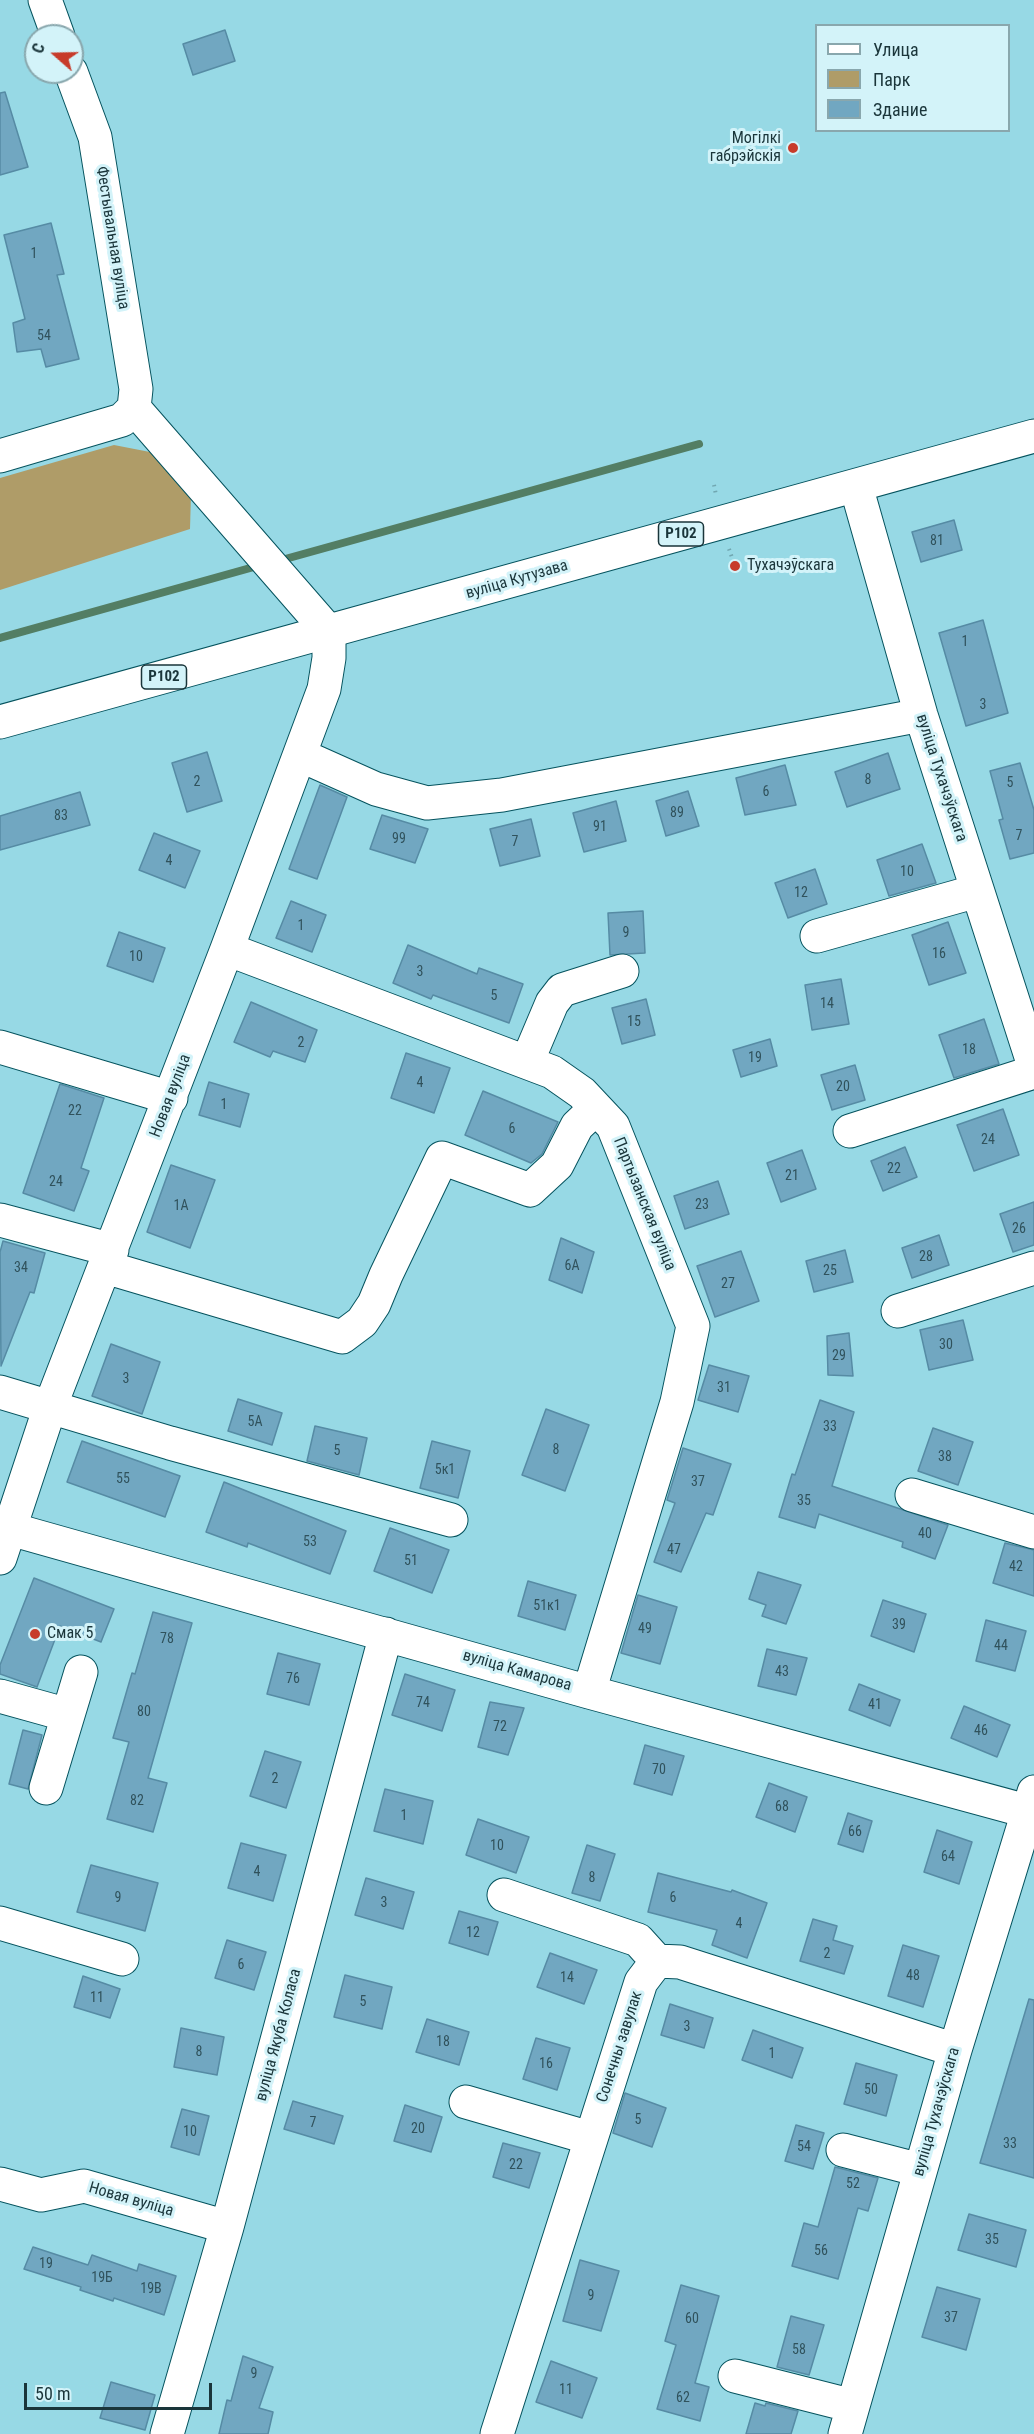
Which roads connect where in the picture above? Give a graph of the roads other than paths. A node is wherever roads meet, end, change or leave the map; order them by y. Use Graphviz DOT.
graph roads {
  1 [pos="45,0"];
  2 [pos="54,24"];
  3 [pos="75,84"];
  4 [pos="128,414"];
  5 [pos="1034,435"];
  6 [pos="0,456"];
  7 [pos="856,486"];
  8 [pos="328,632"];
  9 [pos="921,715"];
  10 [pos="0,722"];
  11 [pos="300,755"];
  12 [pos="977,891"];
  13 [pos="817,936"];
  14 [pos="227,949"];
  15 [pos="622,970"];
  16 [pos="0,1047"];
  17 [pos="527,1062"];
  18 [pos="1034,1066"];
  19 [pos="1034,1072"];
  20 [pos="171,1098"];
  21 [pos="596,1108"];
  22 [pos="850,1131"];
  23 [pos="0,1220"];
  24 [pos="108,1258"];
  25 [pos="1034,1268"];
  26 [pos="898,1311"];
  27 [pos="0,1392"];
  28 [pos="50,1407"];
  29 [pos="912,1495"];
  30 [pos="451,1520"];
  31 [pos="1034,1532"];
  32 [pos="3,1538"];
  33 [pos="386,1634"];
  34 [pos="81,1672"];
  35 [pos="589,1692"];
  36 [pos="0,1696"];
  37 [pos="68,1715"];
  38 [pos="46,1788"];
  39 [pos="1032,1806"];
  40 [pos="504,1895"];
  41 [pos="0,1923"];
  42 [pos="122,1959"];
  43 [pos="657,1961"];
  44 [pos="955,2050"];
  45 [pos="466,2102"];
  46 [pos="591,2138"];
  47 [pos="843,2150"];
  48 [pos="920,2170"];
  49 [pos="0,2184"];
  50 [pos="227,2227"];
  51 [pos="735,2376"];
  52 [pos="849,2420"];
  53 [pos="167,2434"];
  54 [pos="497,2434"];
  1 -- 2 [label="street"];
  3 -- 4 [label="street, Фестывальная вуліца"];
  4 -- 6 [label="street"];
  4 -- 8 [label="street"];
  5 -- 7 [label="street, вуліца Кутузава / Р102"];
  7 -- 8 [label="street, вуліца Кутузава / Р102"];
  7 -- 9 [label="street, вуліца Тухачэўскага"];
  8 -- 10 [label="street, вуліца Кутузава / Р102"];
  8 -- 11 [label="street, Новая вуліца"];
  9 -- 11 [label="street"];
  9 -- 12 [label="street, вуліца Тухачэўскага"];
  11 -- 14 [label="street, Новая вуліца"];
  12 -- 13 [label="street"];
  12 -- 18 [label="street, вуліца Тухачэўскага"];
  14 -- 17 [label="street, Партызанская вуліца"];
  14 -- 20 [label="street, Новая вуліца"];
  15 -- 17 [label="street"];
  16 -- 20 [label="street"];
  17 -- 21 [label="street, Партызанская вуліца"];
  19 -- 22 [label="street"];
  20 -- 24 [label="street, Новая вуліца"];
  21 -- 24 [label="street"];
  21 -- 35 [label="street, Партызанская вуліца"];
  23 -- 24 [label="street"];
  24 -- 28 [label="street, Новая вуліца"];
  25 -- 26 [label="street"];
  27 -- 28 [label="street"];
  28 -- 30 [label="street"];
  28 -- 32 [label="street, Новая вуліца"];
  29 -- 31 [label="street"];
  32 -- 33 [label="street, вуліца Камарова"];
  33 -- 35 [label="street, вуліца Камарова"];
  33 -- 50 [label="street, вуліца Якуба Коласа"];
  34 -- 37 [label="street"];
  35 -- 39 [label="street, вуліца Камарова"];
  36 -- 37 [label="street"];
  37 -- 38 [label="street"];
  39 -- 44 [label="street, вуліца Тухачэўскага"];
  40 -- 43 [label="street"];
  41 -- 42 [label="street"];
  43 -- 44 [label="street"];
  43 -- 46 [label="street, Сонечны завулак"];
  44 -- 48 [label="street, вуліца Тухачэўскага"];
  45 -- 46 [label="street"];
  46 -- 54 [label="street, Сонечны завулак"];
  47 -- 48 [label="street"];
  48 -- 52 [label="street, вуліца Тухачэўскага"];
  49 -- 50 [label="street, Новая вуліца"];
  50 -- 53 [label="street, вуліца Якуба Коласа"];
  51 -- 52 [label="street"];
}
